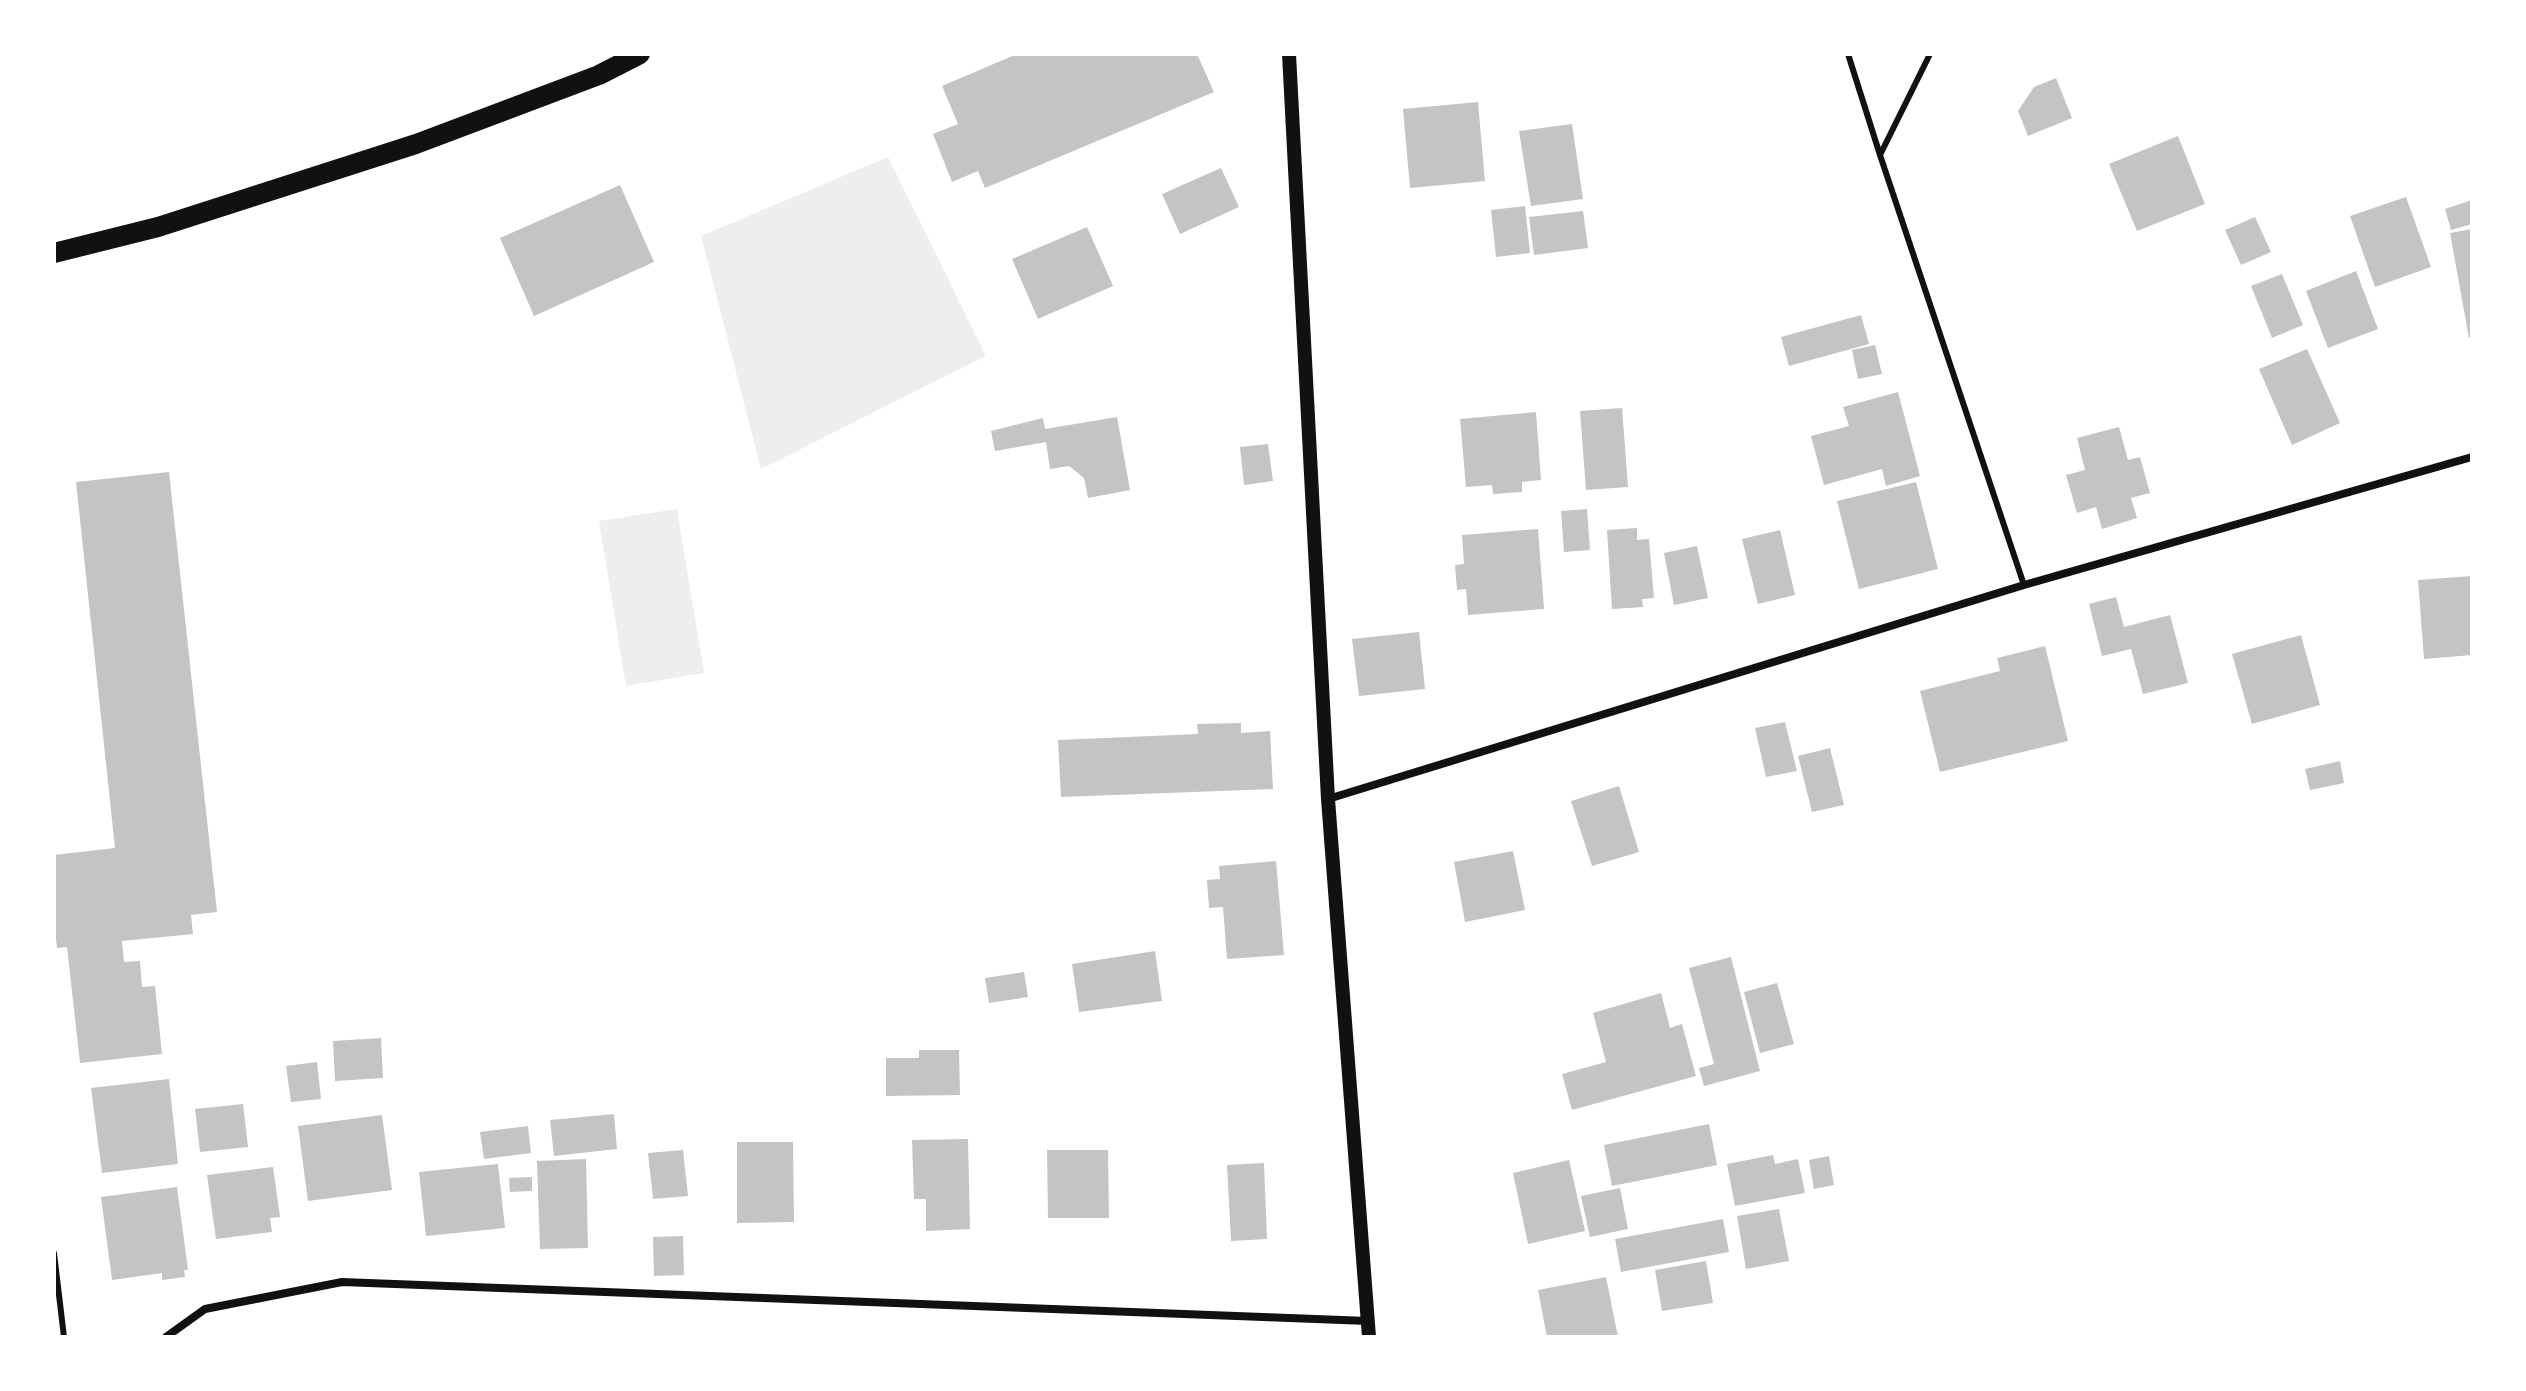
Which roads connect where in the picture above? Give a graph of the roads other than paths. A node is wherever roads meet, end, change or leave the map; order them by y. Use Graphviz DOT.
graph roads {
  1 [pos="640,54"];
  2 [pos="1289,54"];
  3 [pos="1848,54"];
  4 [pos="1930,54"];
  5 [pos="1880,155"];
  6 [pos="54,253"];
  7 [pos="2472,457"];
  8 [pos="2024,585"];
  9 [pos="1328,799"];
  10 [pos="54,1253"];
  11 [pos="1368,1321"];
  12 [pos="64,1337"];
  13 [pos="166,1337"];
  14 [pos="1369,1337"];
  1 -- 6 [label="main road"];
  2 -- 9 [label="street"];
  3 -- 5 [label="lane"];
  4 -- 5 [label="lane"];
  5 -- 8 [label="lane"];
  7 -- 8 [label="street"];
  8 -- 9 [label="street"];
  9 -- 11 [label="street"];
  10 -- 12 [label="lane"];
  11 -- 13 [label="street"];
  11 -- 14 [label="street"];
}
